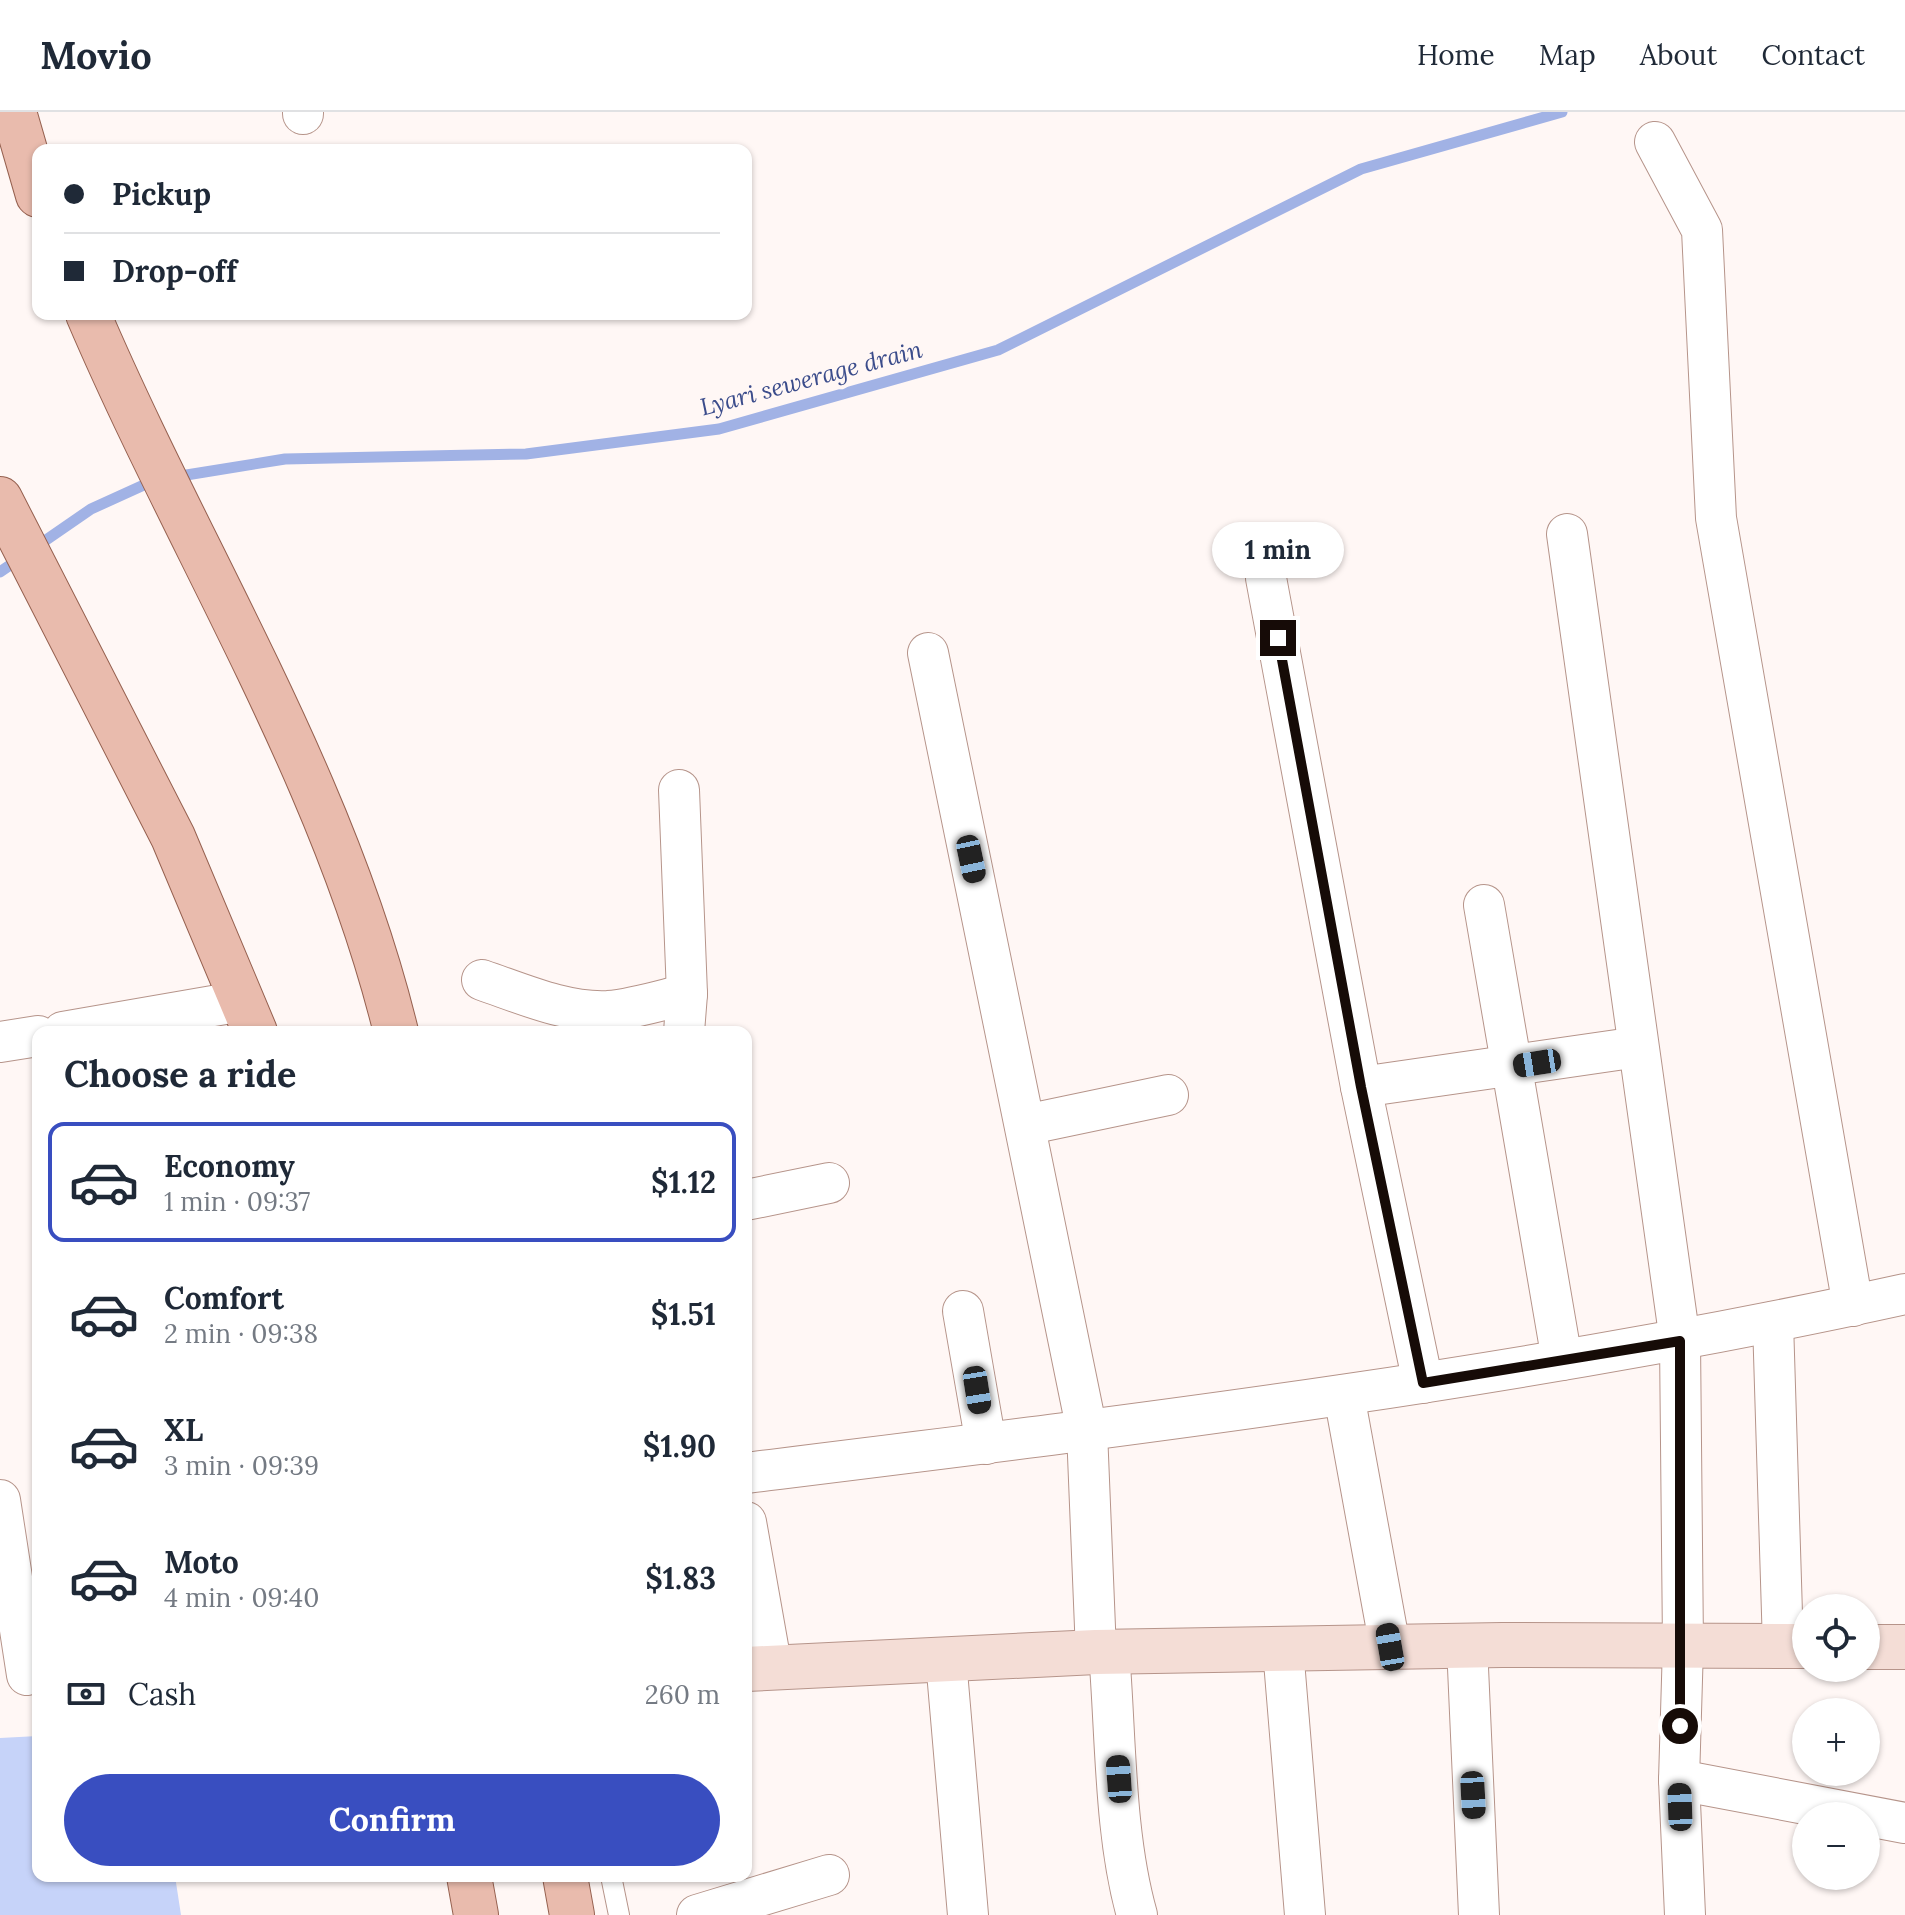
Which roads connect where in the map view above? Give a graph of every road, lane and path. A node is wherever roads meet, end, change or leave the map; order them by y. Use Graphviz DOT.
graph roads {
  1 [pos="14,112"];
  2 [pos="1655,142"];
  3 [pos="32,174"];
  4 [pos="91,320"];
  5 [pos="0,499"];
  6 [pos="1567,534"];
  7 [pos="1266,578"];
  8 [pos="928,653"];
  9 [pos="679,790"];
  10 [pos="1484,905"];
  11 [pos="482,980"];
  12 [pos="686,1013"];
  13 [pos="249,1016"];
  14 [pos="393,1017"];
  15 [pos="157,1024"];
  16 [pos="134,1026"];
  17 [pos="32,1037"];
  18 [pos="0,1042"];
  19 [pos="1638,1047"];
  20 [pos="1511,1067"];
  21 [pos="1361,1087"];
  22 [pos="1168,1095"];
  23 [pos="1025,1125"];
  24 [pos="829,1183"];
  25 [pos="752,1199"];
  26 [pos="1905,1294"];
  27 [pos="1853,1306"];
  28 [pos="963,1311"];
  29 [pos="1773,1322"];
  30 [pos="1680,1341"];
  31 [pos="1562,1360"];
  32 [pos="1423,1383"];
  33 [pos="1344,1395"];
  34 [pos="1087,1431"];
  35 [pos="986,1444"];
  36 [pos="752,1472"];
  37 [pos="2,1523"];
  38 [pos="752,1590"];
  39 [pos="1792,1615"];
  40 [pos="1467,1645"];
  41 [pos="1683,1646"];
  42 [pos="1792,1646"];
  43 [pos="1390,1647"];
  44 [pos="1880,1647"];
  45 [pos="1905,1647"];
  46 [pos="1283,1649"];
  47 [pos="1102,1652"];
  48 [pos="946,1660"];
  49 [pos="759,1669"];
  50 [pos="22,1675"];
  51 [pos="1679,1780"];
  52 [pos="1905,1823"];
  53 [pos="829,1875"];
  54 [pos="470,1882"];
  55 [pos="566,1882"];
  56 [pos="612,1882"];
  57 [pos="476,1915"];
  58 [pos="572,1915"];
  59 [pos="619,1915"];
  60 [pos="697,1915"];
  61 [pos="968,1915"];
  62 [pos="1137,1915"];
  63 [pos="1305,1915"];
  64 [pos="1479,1915"];
  65 [pos="1685,1915"];
  1 -- 3 [label="main road"];
  2 -- 27 [label="street"];
  4 -- 14 [label="main road"];
  5 -- 13 [label="main road"];
  6 -- 19 [label="street"];
  7 -- 21 [label="street"];
  8 -- 23 [label="street"];
  9 -- 12 [label="street"];
  10 -- 20 [label="street"];
  11 -- 12 [label="street"];
  13 -- 15 [label="street"];
  15 -- 16 [label="street"];
  17 -- 18 [label="street"];
  19 -- 20 [label="street"];
  19 -- 30 [label="street"];
  20 -- 21 [label="street"];
  20 -- 31 [label="street"];
  21 -- 32 [label="street"];
  22 -- 23 [label="street"];
  23 -- 34 [label="street"];
  24 -- 25 [label="street"];
  26 -- 27 [label="street"];
  27 -- 29 [label="street"];
  28 -- 35 [label="street"];
  29 -- 30 [label="street"];
  29 -- 39 [label="street"];
  30 -- 31 [label="street"];
  30 -- 41 [label="street"];
  31 -- 32 [label="street"];
  32 -- 33 [label="street"];
  33 -- 34 [label="street"];
  33 -- 43 [label="street"];
  34 -- 35 [label="street"];
  34 -- 47 [label="street"];
  35 -- 36 [label="street"];
  37 -- 50 [label="street"];
  38 -- 49 [label="street"];
  40 -- 41 [label="street"];
  40 -- 43 [label="street"];
  40 -- 64 [label="street"];
  41 -- 42 [label="street"];
  41 -- 51 [label="street"];
  43 -- 46 [label="street"];
  44 -- 45 [label="street"];
  46 -- 47 [label="street"];
  46 -- 63 [label="street"];
  47 -- 48 [label="street"];
  47 -- 62 [label="street"];
  48 -- 49 [label="street"];
  48 -- 61 [label="street"];
  51 -- 52 [label="street"];
  51 -- 65 [label="street"];
  53 -- 60 [label="street"];
  54 -- 57 [label="main road"];
  55 -- 58 [label="main road"];
  56 -- 59 [label="lane"];
}
